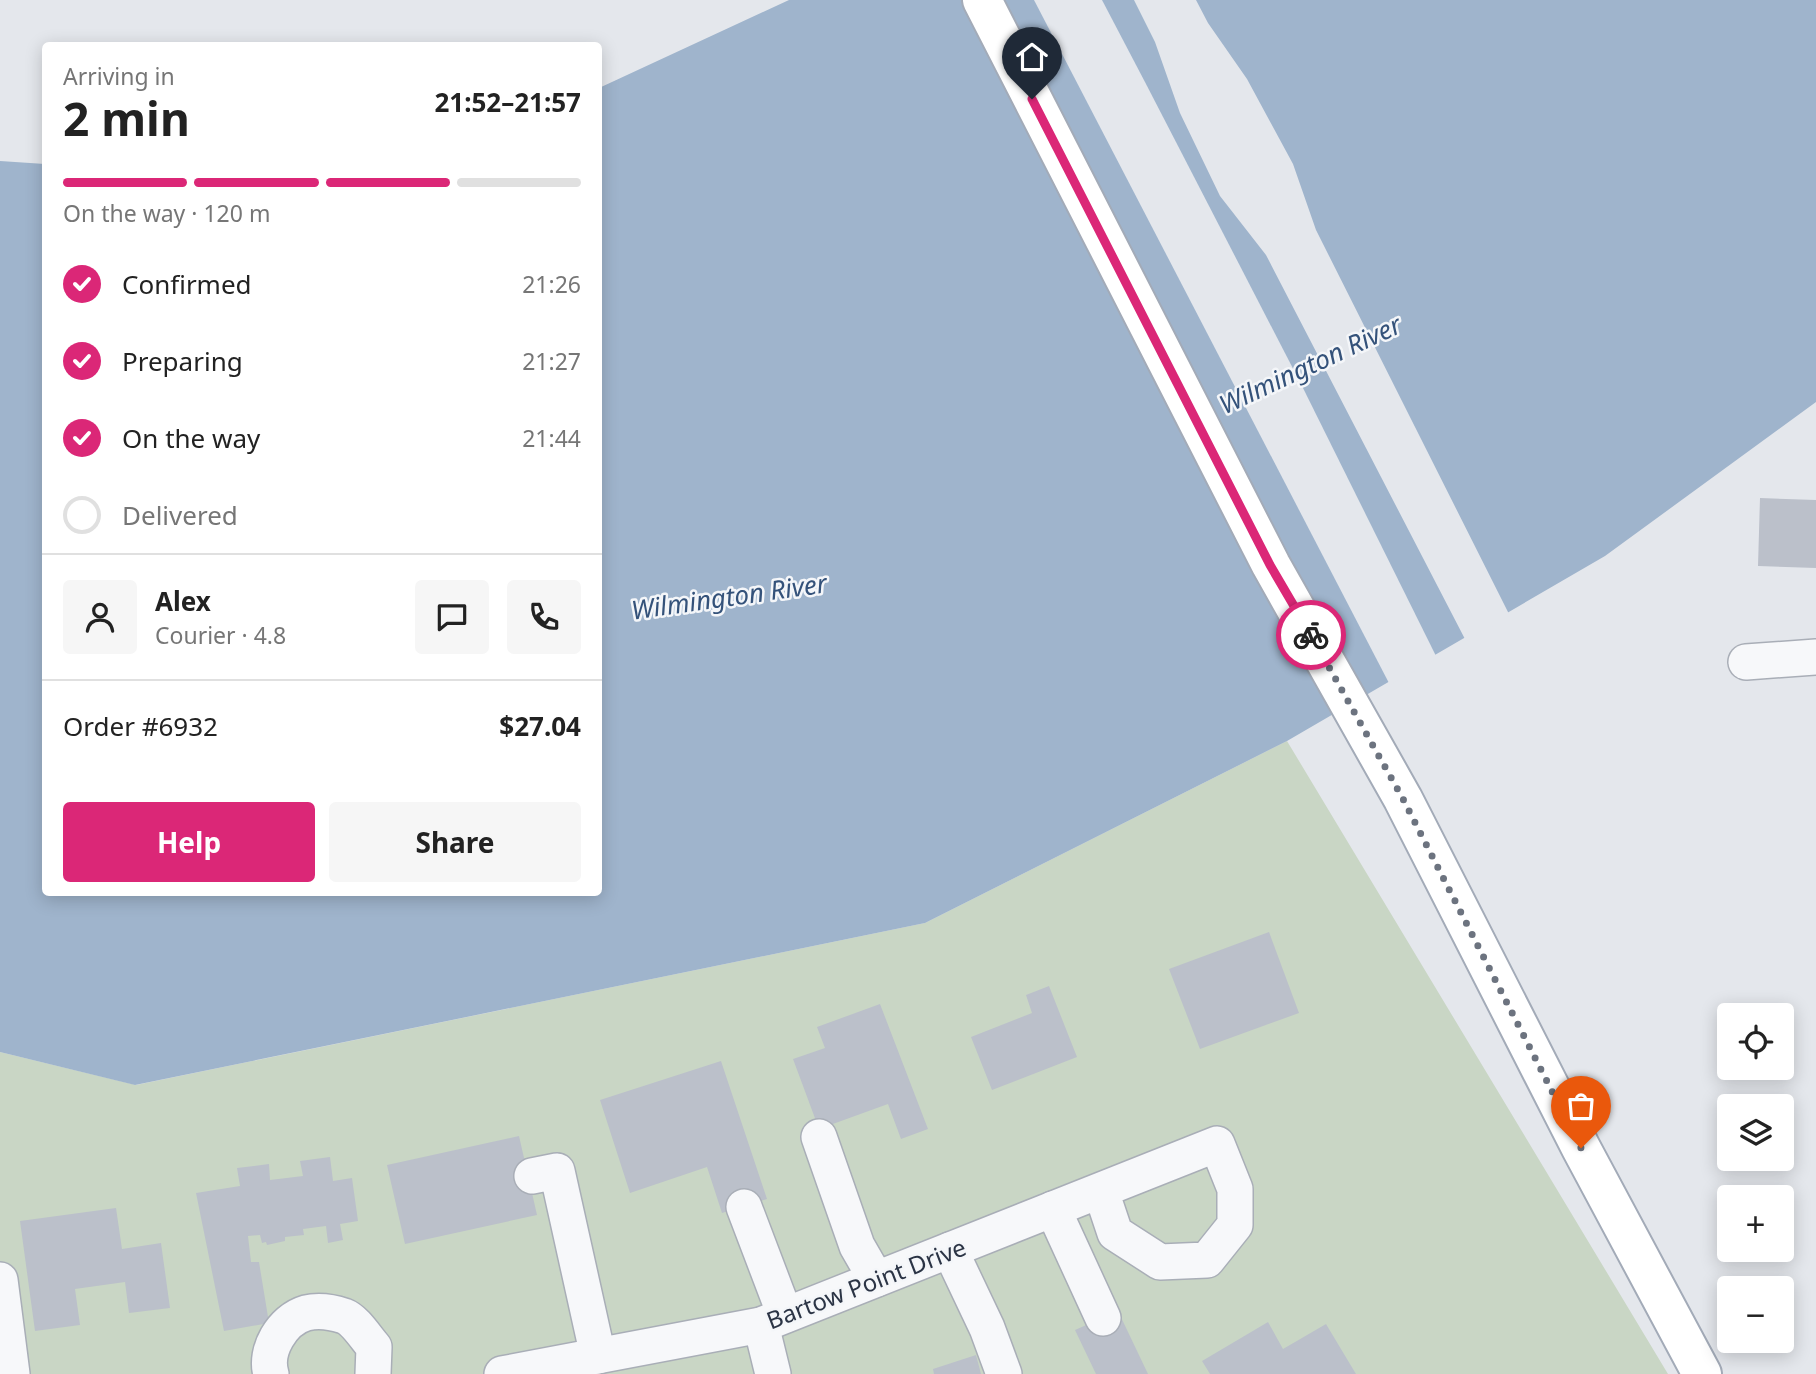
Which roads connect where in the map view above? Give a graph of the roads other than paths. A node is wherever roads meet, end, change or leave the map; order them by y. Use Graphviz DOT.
graph roads {
  1 [pos="982,0"];
  2 [pos="1816,657"];
  3 [pos="1745,662"];
  4 [pos="819,1137"];
  5 [pos="532,1176"];
  6 [pos="1101,1191"];
  7 [pos="744,1207"];
  8 [pos="1054,1209"];
  9 [pos="950,1250"];
  10 [pos="876,1279"];
  11 [pos="0,1280"];
  12 [pos="1103,1318"];
  13 [pos="773,1320"];
  14 [pos="598,1356"];
  15 [pos="12,1374"];
  16 [pos="271,1374"];
  17 [pos="373,1374"];
  18 [pos="502,1374"];
  19 [pos="773,1374"];
  20 [pos="1004,1374"];
  21 [pos="1702,1374"];
  1 -- 21 [label="main road"];
  2 -- 3 [label="street"];
  4 -- 10 [label="street"];
  5 -- 14 [label="street"];
  6 -- 6 [label="street, Bartow Point Drive"];
  6 -- 8 [label="street, Bartow Point Drive"];
  7 -- 13 [label="street"];
  8 -- 9 [label="street, Bartow Point Drive"];
  8 -- 12 [label="street"];
  9 -- 10 [label="street, Bartow Point Drive"];
  9 -- 20 [label="street"];
  10 -- 13 [label="street, Bartow Point Drive"];
  11 -- 15 [label="street"];
  13 -- 14 [label="street, Bartow Point Drive"];
  13 -- 19 [label="street"];
  14 -- 18 [label="street, Bartow Point Drive"];
  16 -- 17 [label="street"];
}
